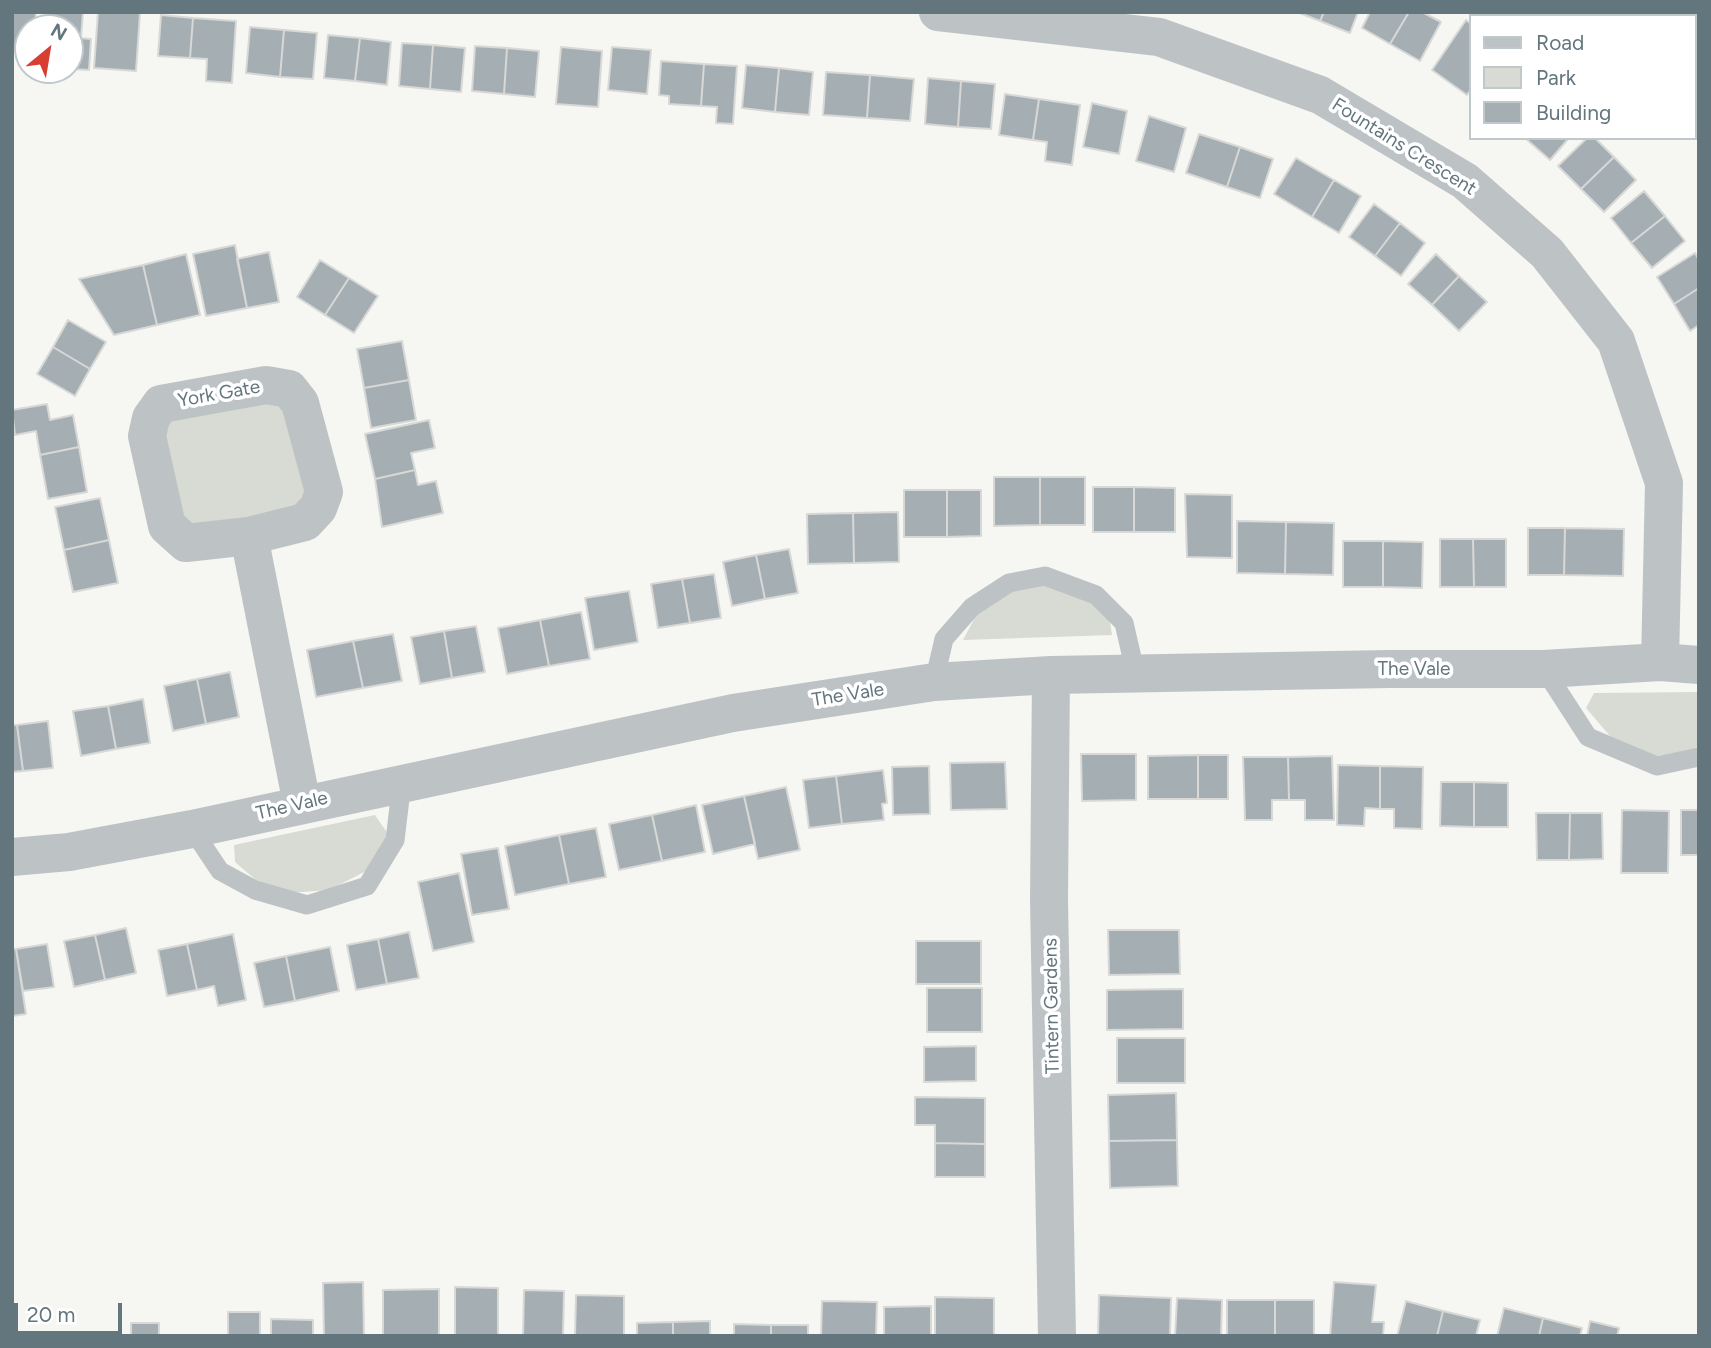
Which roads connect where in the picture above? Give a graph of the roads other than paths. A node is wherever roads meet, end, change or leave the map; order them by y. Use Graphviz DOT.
graph roads {
  1 [pos="938,12"];
  2 [pos="249,536"];
  3 [pos="1660,662"];
  4 [pos="1699,665"];
  5 [pos="1544,669"];
  6 [pos="1051,676"];
  7 [pos="1136,676"];
  8 [pos="934,682"];
  9 [pos="1699,757"];
  10 [pos="402,782"];
  11 [pos="302,804"];
  12 [pos="192,829"];
  13 [pos="12,857"];
  14 [pos="1057,1336"];
  1 -- 3 [label="street, Fountains Crescent"];
  2 -- 2 [label="street, York Gate"];
  2 -- 11 [label="street"];
  3 -- 4 [label="street, The Vale"];
  3 -- 5 [label="street, The Vale"];
  5 -- 7 [label="street, The Vale"];
  5 -- 9 [label="lane"];
  6 -- 7 [label="street, The Vale"];
  6 -- 8 [label="street, The Vale"];
  6 -- 14 [label="street, Tintern Gardens"];
  7 -- 8 [label="lane"];
  8 -- 10 [label="street, The Vale"];
  10 -- 11 [label="street, The Vale"];
  10 -- 12 [label="lane"];
  11 -- 12 [label="street, The Vale"];
  12 -- 13 [label="street, The Vale"];
}
